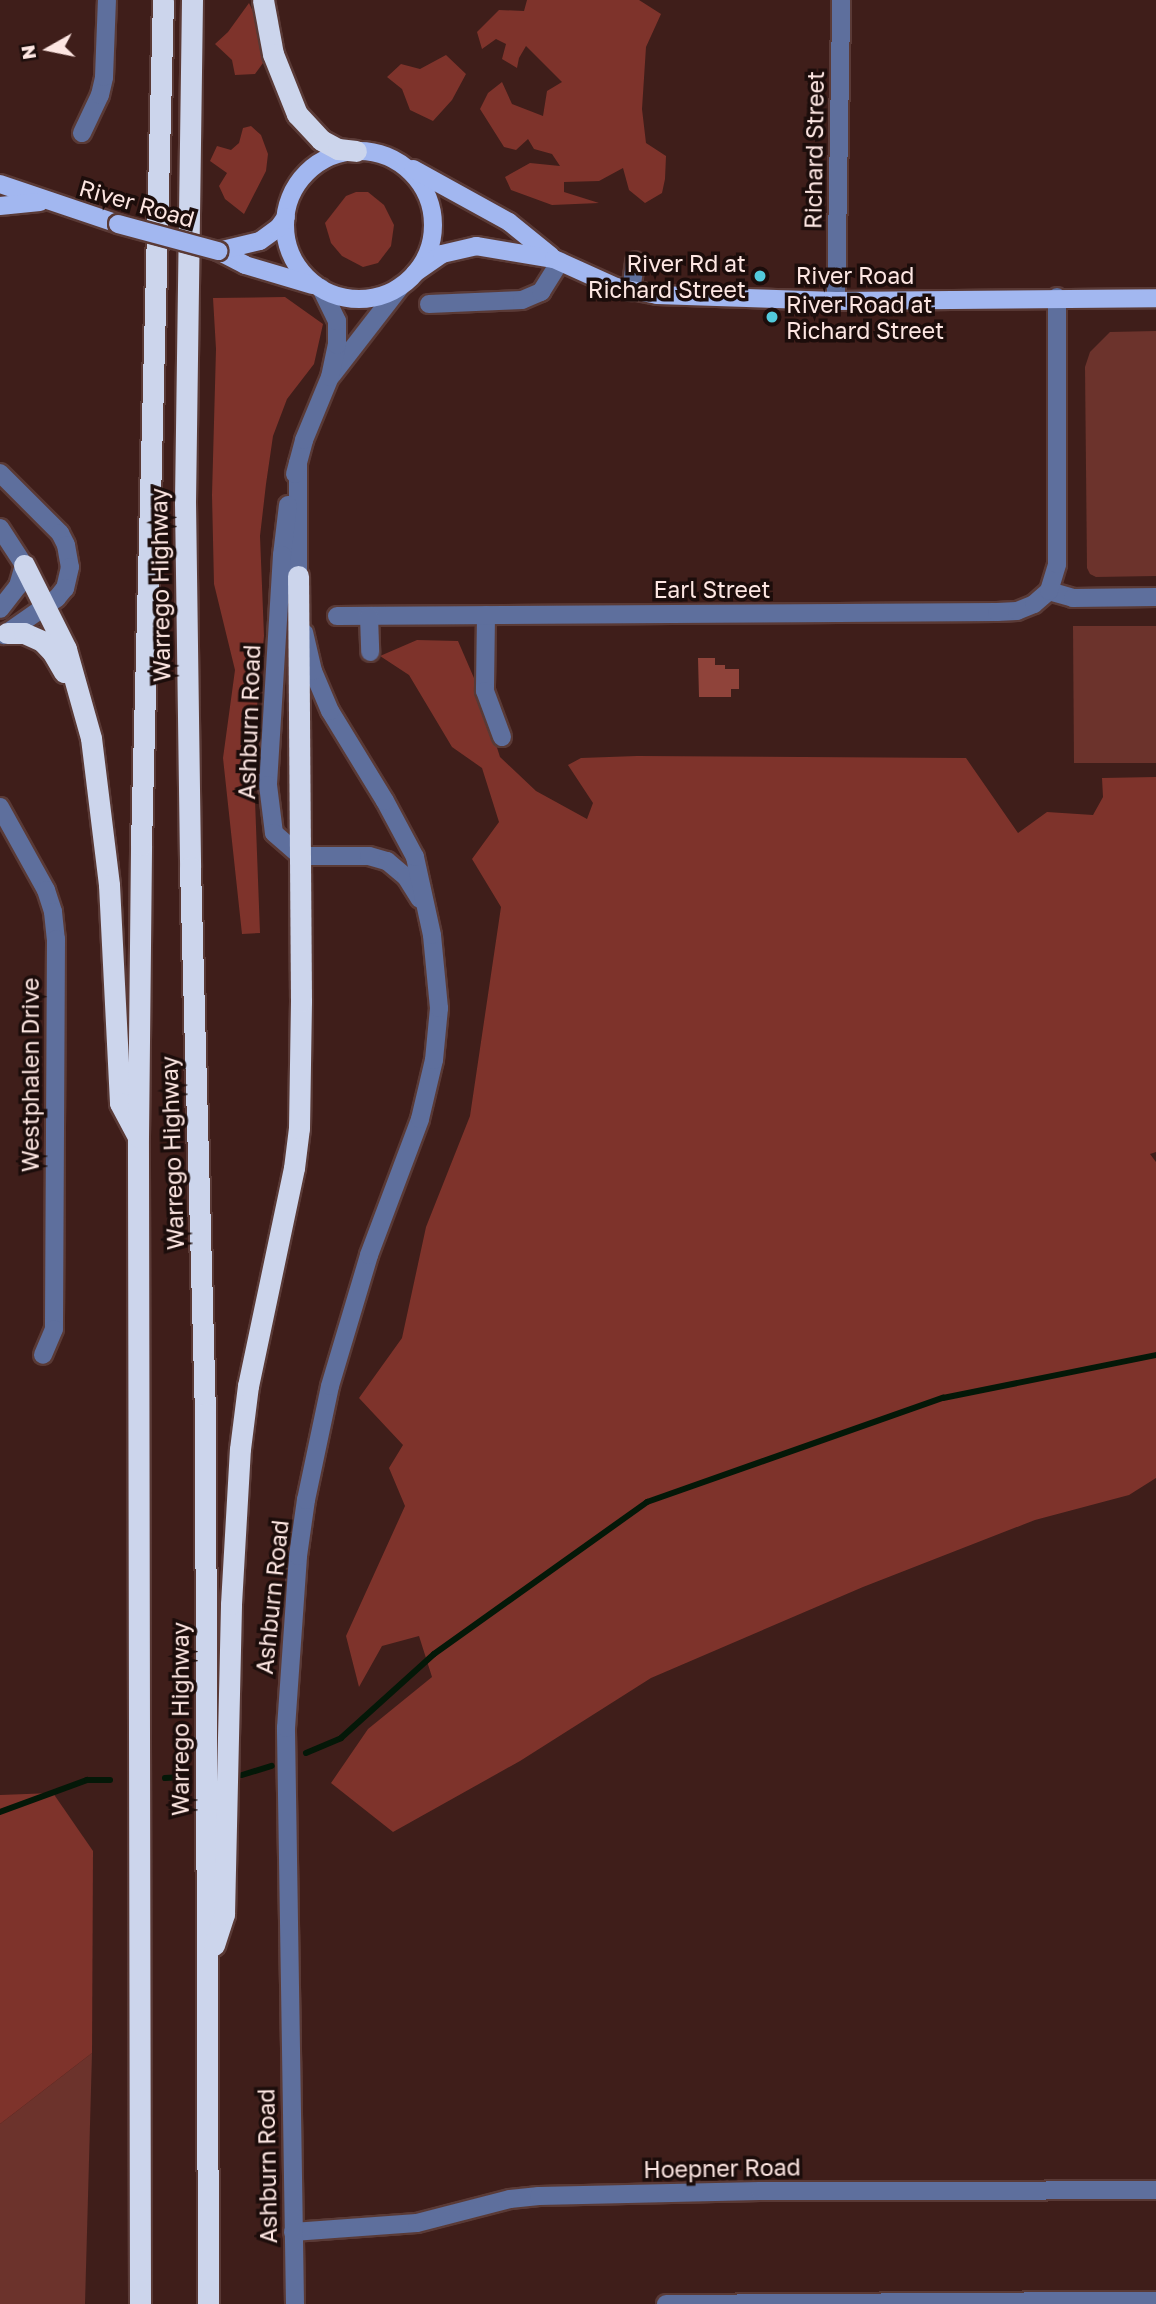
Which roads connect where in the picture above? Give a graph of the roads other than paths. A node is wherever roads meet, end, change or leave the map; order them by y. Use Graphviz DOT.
graph roads {
  1 [pos="107,0"];
  2 [pos="163,0"];
  3 [pos="192,0"];
  4 [pos="263,0"];
  5 [pos="841,0"];
  6 [pos="82,133"];
  7 [pos="356,151"];
  8 [pos="391,158"];
  9 [pos="0,184"];
  10 [pos="44,201"];
  11 [pos="0,206"];
  12 [pos="286,217"];
  13 [pos="218,251"];
  14 [pos="557,260"];
  15 [pos="635,261"];
  16 [pos="415,272"];
  17 [pos="401,286"];
  18 [pos="320,288"];
  19 [pos="631,291"];
  20 [pos="1057,297"];
  21 [pos="1156,298"];
  22 [pos="836,301"];
  23 [pos="429,304"];
  24 [pos="330,377"];
  25 [pos="298,463"];
  26 [pos="0,473"];
  27 [pos="0,528"];
  28 [pos="24,565"];
  29 [pos="298,576"];
  30 [pos="1049,591"];
  31 [pos="1156,597"];
  32 [pos="47,606"];
  33 [pos="0,609"];
  34 [pos="486,615"];
  35 [pos="337,616"];
  36 [pos="369,616"];
  37 [pos="4,635"];
  38 [pos="369,652"];
  39 [pos="502,737"];
  40 [pos="91,738"];
  41 [pos="0,807"];
  42 [pos="300,856"];
  43 [pos="428,915"];
  44 [pos="138,1137"];
  45 [pos="43,1355"];
  46 [pos="209,1960"];
  47 [pos="1156,2190"];
  48 [pos="293,2232"];
  49 [pos="1156,2301"];
  50 [pos="140,2304"];
  51 [pos="208,2304"];
  52 [pos="295,2304"];
  53 [pos="666,2304"];
  1 -- 6 [label="street"];
  2 -- 44 [label="highway, Warrego Highway"];
  3 -- 46 [label="highway, Warrego Highway"];
  4 -- 7 [label="highway"];
  5 -- 22 [label="street, Richard Street"];
  7 -- 8 [label="main road"];
  7 -- 12 [label="main road"];
  8 -- 14 [label="main road, River Road"];
  8 -- 16 [label="main road"];
  9 -- 10 [label="main road, River Road"];
  10 -- 11 [label="main road, River Road"];
  10 -- 13 [label="main road, River Road, bridge"];
  12 -- 13 [label="main road, River Road"];
  12 -- 18 [label="main road"];
  13 -- 18 [label="main road, River Road"];
  14 -- 16 [label="main road, River Road"];
  14 -- 19 [label="main road, River Road"];
  14 -- 23 [label="street"];
  15 -- 19 [label="street"];
  16 -- 17 [label="main road"];
  17 -- 18 [label="main road"];
  17 -- 24 [label="street, Ashburn Road"];
  18 -- 24 [label="street, Ashburn Road"];
  19 -- 22 [label="main road, River Road"];
  20 -- 21 [label="main road, River Road"];
  20 -- 22 [label="main road, River Road"];
  20 -- 30 [label="street"];
  24 -- 25 [label="street, Ashburn Road"];
  25 -- 29 [label="street, Ashburn Road"];
  25 -- 42 [label="street, Ashburn Road"];
  26 -- 32 [label="street"];
  27 -- 28 [label="street"];
  28 -- 32 [label="highway"];
  28 -- 33 [label="street"];
  29 -- 42 [label="highway"];
  29 -- 43 [label="street, Ashburn Road"];
  30 -- 31 [label="street"];
  30 -- 34 [label="street, Earl Street"];
  32 -- 37 [label="street"];
  32 -- 40 [label="highway"];
  34 -- 36 [label="street, Earl Street"];
  34 -- 39 [label="street"];
  35 -- 36 [label="street, Earl Street"];
  36 -- 38 [label="street"];
  37 -- 40 [label="highway"];
  40 -- 44 [label="highway"];
  41 -- 45 [label="street, Westphalen Drive"];
  42 -- 43 [label="street, Ashburn Road"];
  42 -- 46 [label="highway"];
  43 -- 48 [label="street, Ashburn Road"];
  44 -- 50 [label="highway, Warrego Highway"];
  46 -- 51 [label="highway, Warrego Highway"];
  47 -- 48 [label="street, Hoepner Road"];
  48 -- 52 [label="street, Ashburn Road"];
  49 -- 53 [label="street"];
}
